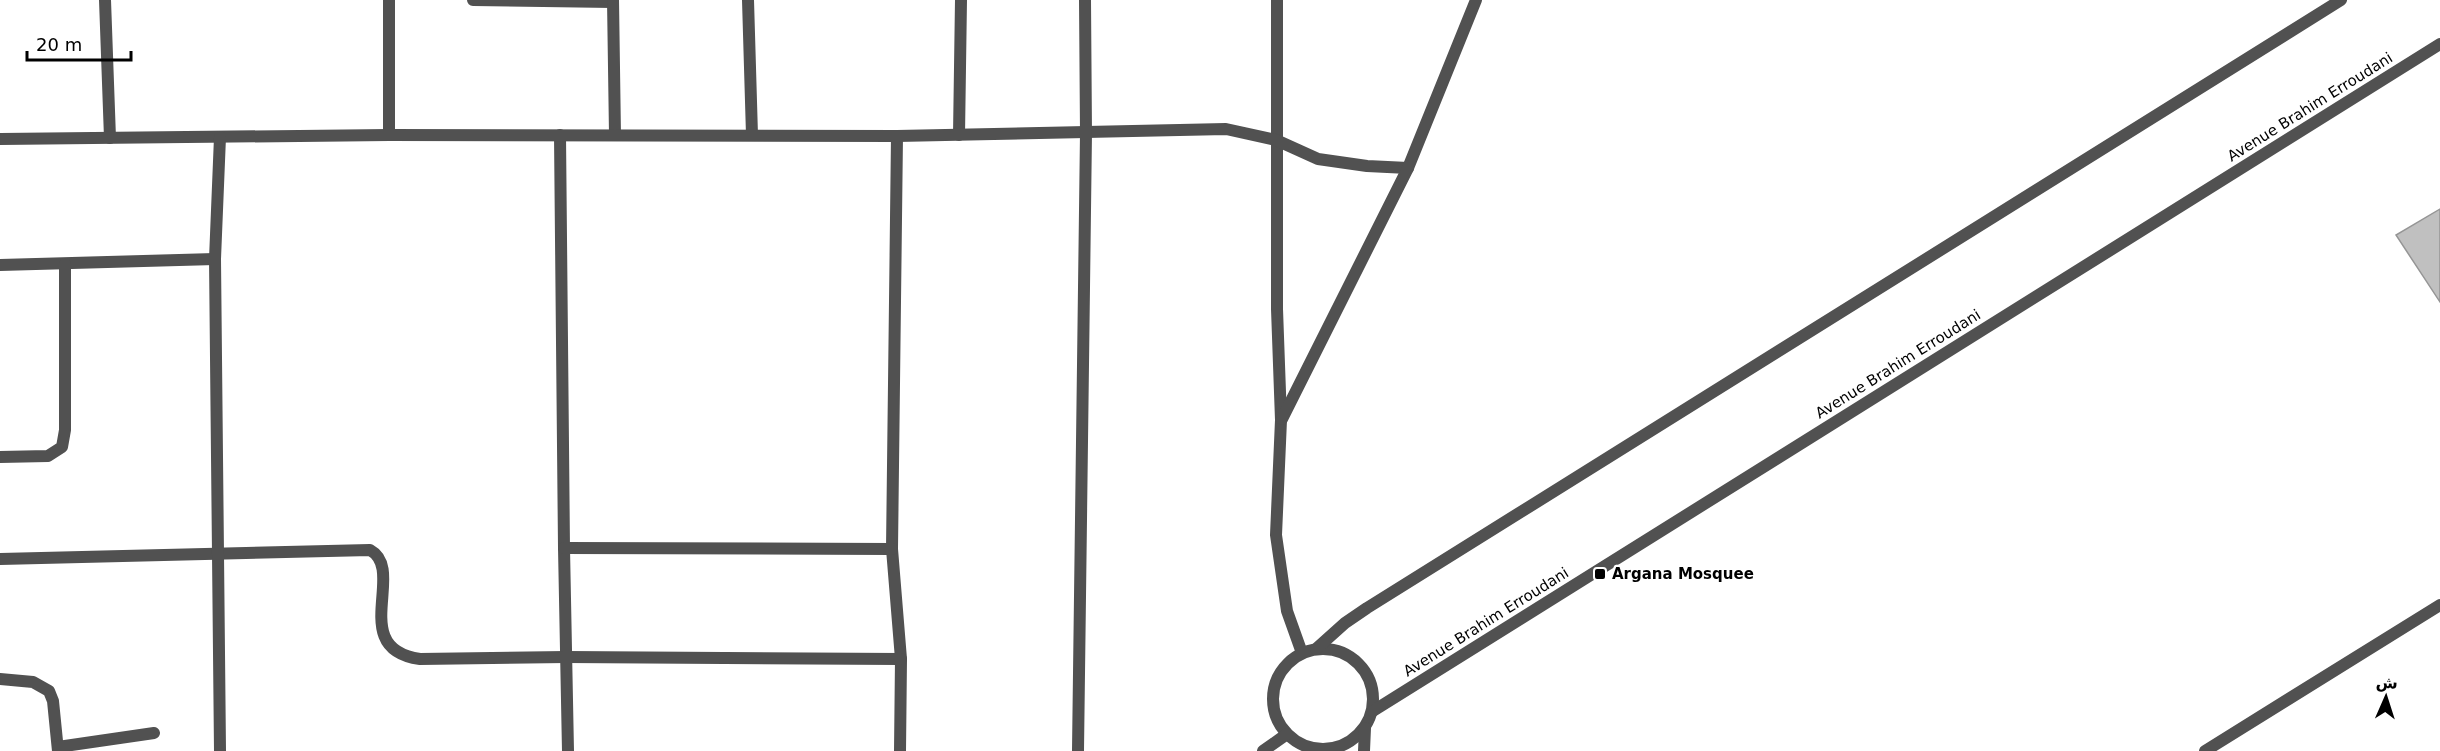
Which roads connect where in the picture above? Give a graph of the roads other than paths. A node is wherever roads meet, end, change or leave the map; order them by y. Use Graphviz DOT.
graph roads {
  1 [pos="105,0"];
  2 [pos="389,0"];
  3 [pos="473,0"];
  4 [pos="748,0"];
  5 [pos="961,0"];
  6 [pos="1085,0"];
  7 [pos="1277,0"];
  8 [pos="1476,0"];
  9 [pos="2341,0"];
  10 [pos="614,1"];
  11 [pos="2440,44"];
  12 [pos="1086,132"];
  13 [pos="389,135"];
  14 [pos="560,135"];
  15 [pos="615,135"];
  16 [pos="752,135"];
  17 [pos="959,135"];
  18 [pos="897,136"];
  19 [pos="220,137"];
  20 [pos="110,138"];
  21 [pos="0,139"];
  22 [pos="1276,140"];
  23 [pos="1408,168"];
  24 [pos="215,259"];
  25 [pos="65,264"];
  26 [pos="0,265"];
  27 [pos="1281,420"];
  28 [pos="0,457"];
  29 [pos="564,548"];
  30 [pos="892,549"];
  31 [pos="218,553"];
  32 [pos="0,559"];
  33 [pos="2440,605"];
  34 [pos="1316,649"];
  35 [pos="1302,653"];
  36 [pos="566,657"];
  37 [pos="901,659"];
  38 [pos="0,679"];
  39 [pos="1372,711"];
  40 [pos="1365,728"];
  41 [pos="154,733"];
  42 [pos="1293,742"];
  43 [pos="58,749"];
  44 [pos="220,751"];
  45 [pos="568,751"];
  46 [pos="900,751"];
  47 [pos="1078,751"];
  48 [pos="1263,751"];
  49 [pos="1364,751"];
  50 [pos="2205,751"];
  1 -- 20 [label="street"];
  2 -- 13 [label="street"];
  3 -- 10 [label="street"];
  4 -- 16 [label="street"];
  5 -- 17 [label="street"];
  6 -- 12 [label="street"];
  7 -- 22 [label="street"];
  8 -- 23 [label="street"];
  9 -- 34 [label="street"];
  10 -- 15 [label="street"];
  11 -- 39 [label="street, Avenue Brahim Erroudani"];
  12 -- 17 [label="street"];
  12 -- 22 [label="street"];
  12 -- 47 [label="street"];
  13 -- 14 [label="street"];
  13 -- 19 [label="street"];
  14 -- 15 [label="street"];
  14 -- 29 [label="street"];
  15 -- 16 [label="street"];
  16 -- 18 [label="street"];
  17 -- 18 [label="street"];
  18 -- 30 [label="street"];
  19 -- 20 [label="street"];
  19 -- 24 [label="street"];
  20 -- 21 [label="street"];
  22 -- 23 [label="street"];
  22 -- 27 [label="street"];
  23 -- 27 [label="street"];
  24 -- 25 [label="street"];
  24 -- 31 [label="street"];
  25 -- 26 [label="street"];
  25 -- 28 [label="street"];
  27 -- 35 [label="street"];
  29 -- 30 [label="street"];
  29 -- 36 [label="street"];
  30 -- 37 [label="street"];
  31 -- 32 [label="street"];
  31 -- 36 [label="street"];
  31 -- 44 [label="street"];
  33 -- 50 [label="street"];
  34 -- 35 [label="street"];
  34 -- 39 [label="street"];
  35 -- 42 [label="street"];
  36 -- 37 [label="street"];
  36 -- 45 [label="street"];
  37 -- 46 [label="street"];
  38 -- 43 [label="street"];
  39 -- 40 [label="street"];
  40 -- 42 [label="street"];
  40 -- 49 [label="street"];
  41 -- 43 [label="street"];
  42 -- 48 [label="street"];
}
